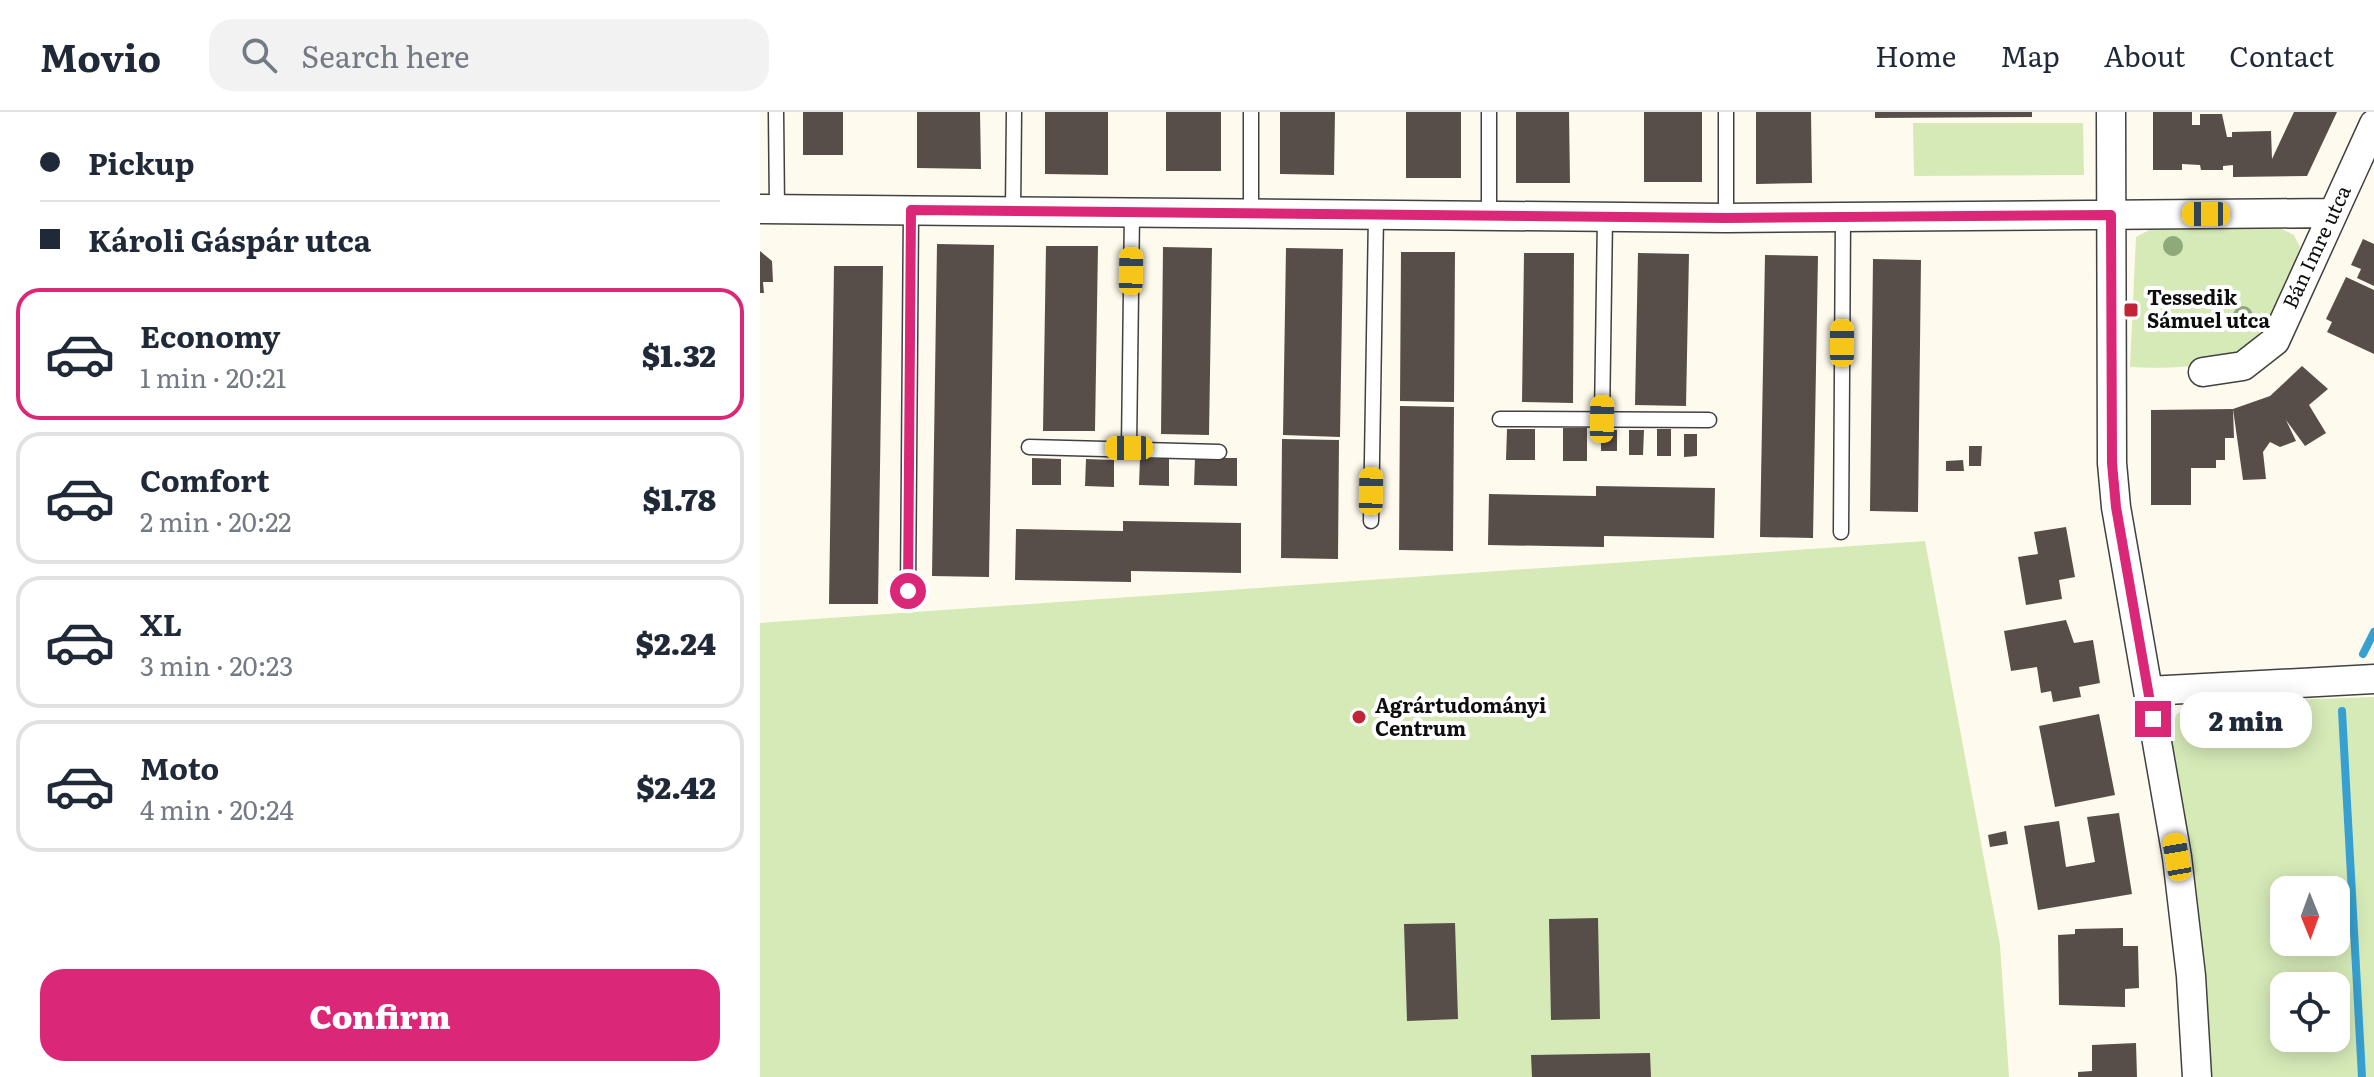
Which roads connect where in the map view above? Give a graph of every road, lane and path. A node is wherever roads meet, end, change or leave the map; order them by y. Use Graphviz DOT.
graph roads {
  1 [pos="776,112"];
  2 [pos="1014,112"];
  3 [pos="1251,112"];
  4 [pos="1489,112"];
  5 [pos="1726,112"];
  6 [pos="2111,112"];
  7 [pos="2374,124"];
  8 [pos="768,209"];
  9 [pos="911,210"];
  10 [pos="1013,211"];
  11 [pos="1132,212"];
  12 [pos="2333,213"];
  13 [pos="1251,214"];
  14 [pos="1376,215"];
  15 [pos="2111,215"];
  16 [pos="1489,216"];
  17 [pos="1605,217"];
  18 [pos="1843,217"];
  19 [pos="1726,218"];
  20 [pos="2203,372"];
  21 [pos="1500,419"];
  22 [pos="1602,419"];
  23 [pos="1709,420"];
  24 [pos="1029,447"];
  25 [pos="1129,448"];
  26 [pos="1219,452"];
  27 [pos="1371,521"];
  28 [pos="1841,532"];
  29 [pos="908,591"];
  30 [pos="2374,679"];
  31 [pos="2148,691"];
  32 [pos="2197,1077"];
  1 -- 8 [label="lane"];
  2 -- 10 [label="lane"];
  3 -- 13 [label="lane"];
  4 -- 16 [label="lane"];
  5 -- 19 [label="lane"];
  6 -- 15 [label="street"];
  7 -- 12 [label="street, Bán Imre utca"];
  8 -- 9 [label="street"];
  9 -- 10 [label="street"];
  9 -- 29 [label="lane"];
  10 -- 11 [label="street"];
  11 -- 13 [label="street"];
  11 -- 25 [label="lane"];
  12 -- 15 [label="street"];
  12 -- 20 [label="street, Bán Imre utca"];
  13 -- 14 [label="street"];
  14 -- 16 [label="street"];
  14 -- 27 [label="lane"];
  15 -- 18 [label="street"];
  15 -- 31 [label="street"];
  16 -- 17 [label="street"];
  17 -- 19 [label="street"];
  17 -- 22 [label="lane"];
  18 -- 19 [label="street"];
  18 -- 28 [label="lane"];
  21 -- 22 [label="lane"];
  22 -- 23 [label="lane"];
  24 -- 25 [label="lane"];
  25 -- 26 [label="lane"];
  30 -- 31 [label="street"];
  31 -- 32 [label="street"];
}
